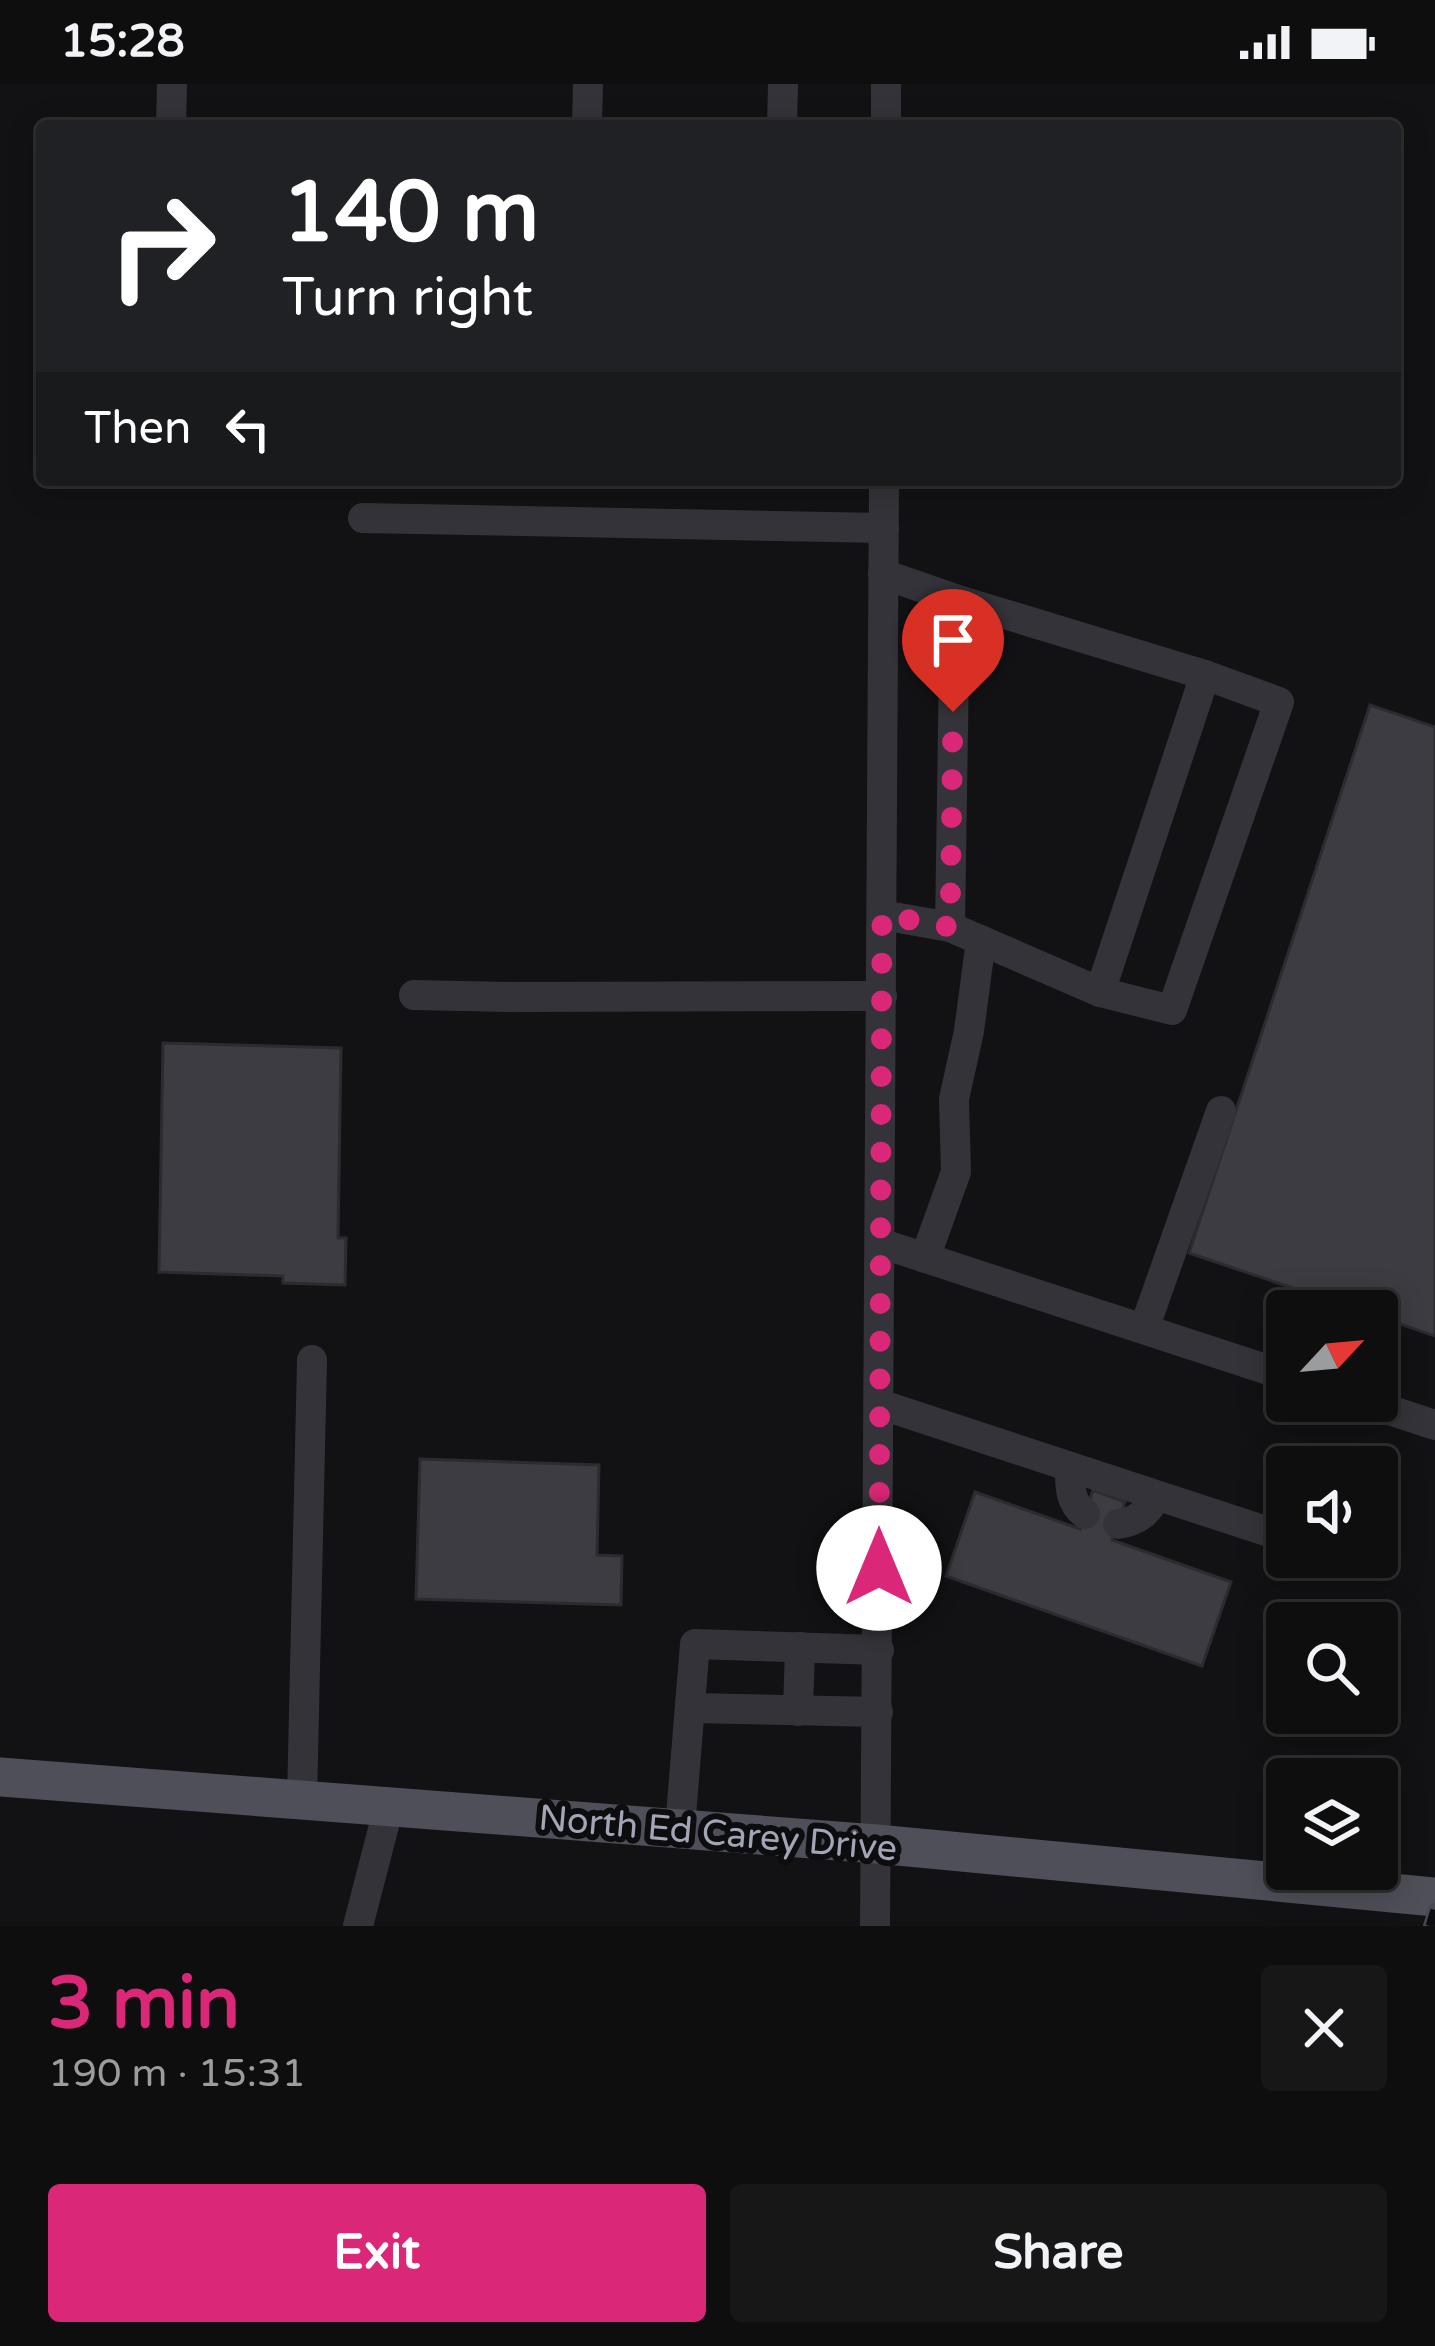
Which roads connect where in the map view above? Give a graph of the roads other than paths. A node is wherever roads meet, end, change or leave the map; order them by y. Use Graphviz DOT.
graph roads {
  1 [pos="172,84"];
  2 [pos="588,84"];
  3 [pos="783,84"];
  4 [pos="886,84"];
  5 [pos="171,120"];
  6 [pos="587,120"];
  7 [pos="782,120"];
  8 [pos="886,120"];
  9 [pos="884,486"];
  10 [pos="363,518"];
  11 [pos="884,528"];
  12 [pos="883,574"];
  13 [pos="955,599"];
  14 [pos="1205,675"];
  15 [pos="882,915"];
  16 [pos="950,927"];
  17 [pos="980,940"];
  18 [pos="1100,992"];
  19 [pos="414,994"];
  20 [pos="882,996"];
  21 [pos="1221,1111"];
  22 [pos="880,1243"];
  23 [pos="925,1258"];
  24 [pos="1144,1329"];
  25 [pos="312,1360"];
  26 [pos="1266,1369"];
  27 [pos="879,1404"];
  28 [pos="1398,1413"];
  29 [pos="1435,1425"];
  30 [pos="1070,1467"];
  31 [pos="1157,1496"];
  32 [pos="1085,1514"];
  33 [pos="1118,1524"];
  34 [pos="1266,1531"];
  35 [pos="800,1647"];
  36 [pos="879,1650"];
  37 [pos="689,1708"];
  38 [pos="798,1711"];
  39 [pos="878,1712"];
  40 [pos="0,1777"];
  41 [pos="302,1800"];
  42 [pos="389,1807"];
  43 [pos="680,1828"];
  44 [pos="877,1844"];
  45 [pos="1435,1897"];
  46 [pos="358,1926"];
  47 [pos="875,1926"];
  1 -- 5 [label="street"];
  2 -- 6 [label="street"];
  3 -- 7 [label="street"];
  4 -- 8 [label="street"];
  9 -- 11 [label="street"];
  10 -- 11 [label="street"];
  11 -- 12 [label="street"];
  12 -- 13 [label="street"];
  12 -- 15 [label="street"];
  13 -- 14 [label="street"];
  13 -- 16 [label="street"];
  14 -- 18 [label="street"];
  14 -- 18 [label="street"];
  15 -- 16 [label="street"];
  15 -- 20 [label="street"];
  16 -- 17 [label="street"];
  17 -- 18 [label="street"];
  17 -- 23 [label="street"];
  19 -- 20 [label="street"];
  20 -- 22 [label="street"];
  21 -- 24 [label="street"];
  22 -- 23 [label="street"];
  22 -- 27 [label="street"];
  23 -- 24 [label="street"];
  24 -- 26 [label="street"];
  25 -- 41 [label="street"];
  27 -- 30 [label="street"];
  27 -- 36 [label="street"];
  28 -- 29 [label="street"];
  30 -- 31 [label="street"];
  30 -- 32 [label="street"];
  31 -- 33 [label="street"];
  31 -- 34 [label="street"];
  35 -- 36 [label="street"];
  35 -- 37 [label="street"];
  35 -- 38 [label="street"];
  36 -- 39 [label="street"];
  37 -- 38 [label="street"];
  37 -- 43 [label="street"];
  38 -- 39 [label="street"];
  39 -- 44 [label="street"];
  40 -- 41 [label="main road, North Ed Carey Drive"];
  41 -- 42 [label="main road, North Ed Carey Drive"];
  42 -- 43 [label="main road, North Ed Carey Drive"];
  42 -- 46 [label="street"];
  43 -- 44 [label="main road, North Ed Carey Drive"];
  44 -- 45 [label="main road, North Ed Carey Drive"];
  44 -- 47 [label="street"];
}
